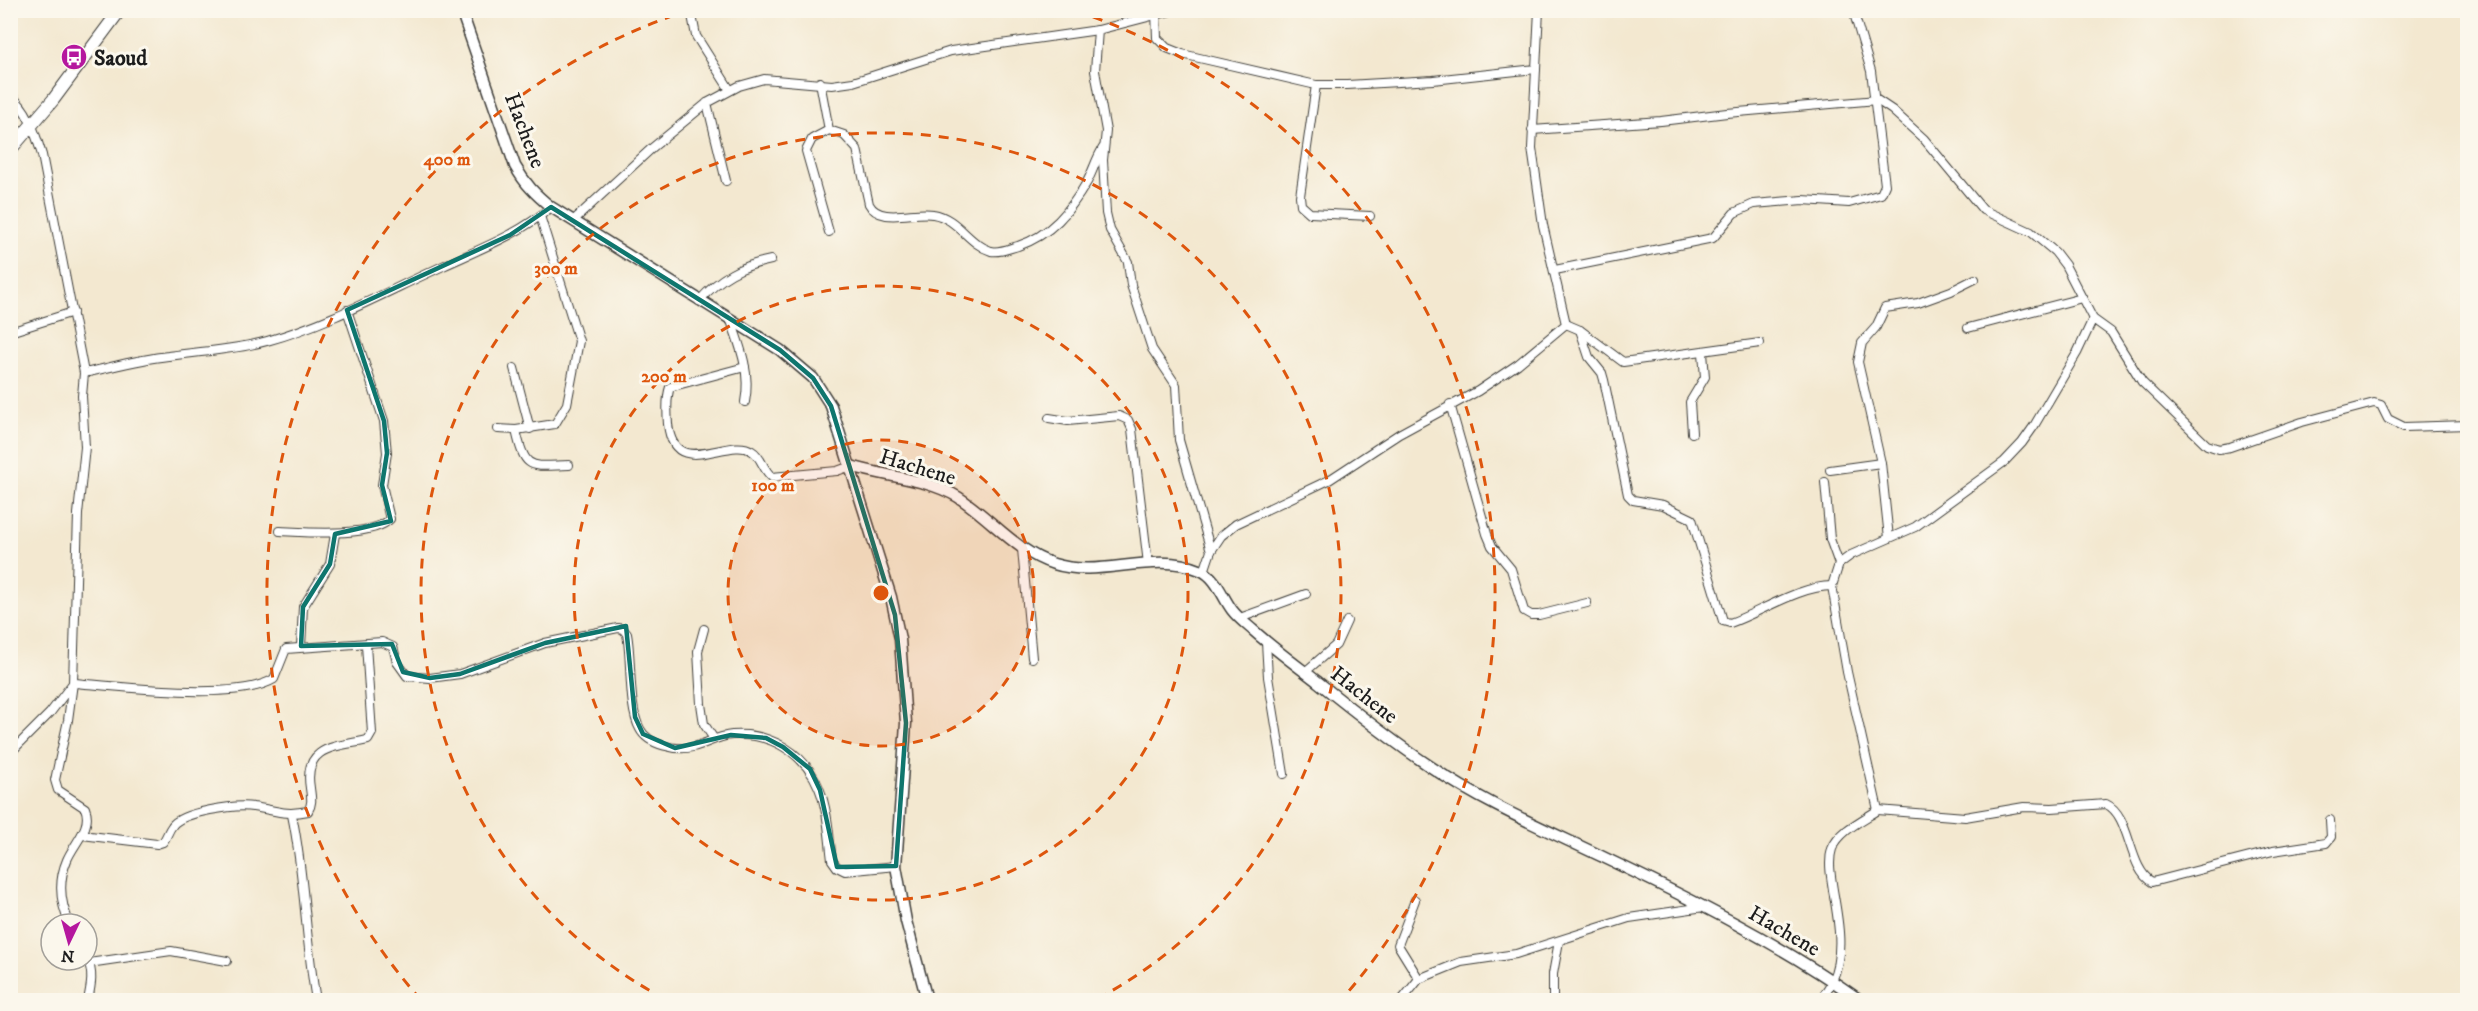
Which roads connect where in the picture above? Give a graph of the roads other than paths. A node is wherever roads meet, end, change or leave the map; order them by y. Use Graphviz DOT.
graph roads {
  1 [pos="120,10"];
  2 [pos="461,10"];
  3 [pos="691,10"];
  4 [pos="1175,10"];
  5 [pos="1539,10"];
  6 [pos="1853,10"];
  7 [pos="1156,13"];
  8 [pos="1098,30"];
  9 [pos="1536,69"];
  10 [pos="820,82"];
  11 [pos="1316,85"];
  12 [pos="729,90"];
  13 [pos="10,95"];
  14 [pos="1877,100"];
  15 [pos="707,103"];
  16 [pos="33,125"];
  17 [pos="829,130"];
  18 [pos="1532,130"];
  19 [pos="1105,146"];
  20 [pos="10,150"];
  21 [pos="726,181"];
  22 [pos="551,207"];
  23 [pos="540,216"];
  24 [pos="1370,216"];
  25 [pos="574,220"];
  26 [pos="829,232"];
  27 [pos="771,260"];
  28 [pos="1555,270"];
  29 [pos="1975,279"];
  30 [pos="2082,298"];
  31 [pos="699,301"];
  32 [pos="347,310"];
  33 [pos="73,312"];
  34 [pos="730,318"];
  35 [pos="2093,320"];
  36 [pos="1566,324"];
  37 [pos="1968,328"];
  38 [pos="1580,330"];
  39 [pos="10,332"];
  40 [pos="1760,344"];
  41 [pos="1703,352"];
  42 [pos="745,367"];
  43 [pos="514,368"];
  44 [pos="84,373"];
  45 [pos="745,402"];
  46 [pos="1450,404"];
  47 [pos="1049,418"];
  48 [pos="2468,425"];
  49 [pos="498,429"];
  50 [pos="530,429"];
  51 [pos="516,430"];
  52 [pos="1692,433"];
  53 [pos="1881,463"];
  54 [pos="569,465"];
  55 [pos="851,466"];
  56 [pos="1830,470"];
  57 [pos="1825,482"];
  58 [pos="280,531"];
  59 [pos="335,534"];
  60 [pos="1890,538"];
  61 [pos="1022,549"];
  62 [pos="1211,551"];
  63 [pos="1148,564"];
  64 [pos="1839,564"];
  65 [pos="1204,572"];
  66 [pos="1832,586"];
  67 [pos="1305,594"];
  68 [pos="1587,603"];
  69 [pos="1240,618"];
  70 [pos="1347,621"];
  71 [pos="705,629"];
  72 [pos="1266,642"];
  73 [pos="366,645"];
  74 [pos="301,646"];
  75 [pos="1032,658"];
  76 [pos="1305,672"];
  77 [pos="73,683"];
  78 [pos="714,739"];
  79 [pos="10,753"];
  80 [pos="1284,774"];
  81 [pos="1878,810"];
  82 [pos="291,815"];
  83 [pos="2330,820"];
  84 [pos="82,836"];
  85 [pos="896,866"];
  86 [pos="1415,900"];
  87 [pos="1704,907"];
  88 [pos="65,912"];
  89 [pos="1559,941"];
  90 [pos="99,960"];
  91 [pos="227,961"];
  92 [pos="91,972"];
  93 [pos="1419,979"];
  94 [pos="1833,981"];
  95 [pos="87,1000"];
  96 [pos="316,1000"];
  97 [pos="927,1000"];
  98 [pos="1402,1000"];
  99 [pos="1553,1000"];
  100 [pos="1820,1000"];
  101 [pos="1860,1000"];
  1 -- 16 [label="main road"];
  2 -- 22 [label="street, Hachene"];
  3 -- 12 [label="street"];
  4 -- 7 [label="street"];
  5 -- 9 [label="street"];
  6 -- 14 [label="street"];
  7 -- 8 [label="street"];
  7 -- 11 [label="street"];
  8 -- 10 [label="street"];
  8 -- 19 [label="street"];
  9 -- 11 [label="street"];
  9 -- 18 [label="street"];
  10 -- 12 [label="street"];
  10 -- 17 [label="street"];
  11 -- 24 [label="street"];
  12 -- 15 [label="street"];
  13 -- 16 [label="street"];
  14 -- 18 [label="street"];
  14 -- 28 [label="street"];
  14 -- 30 [label="street"];
  15 -- 21 [label="street"];
  15 -- 25 [label="street"];
  16 -- 20 [label="main road"];
  16 -- 33 [label="street"];
  17 -- 19 [label="street"];
  17 -- 26 [label="street"];
  18 -- 28 [label="street"];
  19 -- 62 [label="street"];
  22 -- 23 [label="street"];
  22 -- 25 [label="street, Hachene"];
  23 -- 32 [label="street"];
  23 -- 50 [label="street"];
  25 -- 31 [label="street, Hachene"];
  27 -- 31 [label="street"];
  28 -- 36 [label="street"];
  29 -- 53 [label="street"];
  30 -- 35 [label="street"];
  30 -- 37 [label="street"];
  31 -- 34 [label="street, Hachene"];
  32 -- 44 [label="street"];
  32 -- 59 [label="street"];
  33 -- 39 [label="street"];
  33 -- 44 [label="street"];
  34 -- 42 [label="street"];
  34 -- 55 [label="street, Hachene"];
  35 -- 48 [label="street"];
  35 -- 60 [label="street"];
  36 -- 38 [label="street"];
  36 -- 46 [label="street"];
  38 -- 41 [label="street"];
  38 -- 66 [label="street"];
  40 -- 41 [label="street"];
  41 -- 52 [label="street"];
  42 -- 45 [label="street"];
  42 -- 55 [label="street"];
  43 -- 50 [label="street"];
  44 -- 77 [label="street"];
  46 -- 62 [label="street"];
  46 -- 68 [label="street"];
  47 -- 63 [label="street"];
  49 -- 51 [label="street"];
  50 -- 51 [label="street"];
  51 -- 54 [label="street"];
  53 -- 56 [label="street"];
  53 -- 60 [label="street"];
  55 -- 61 [label="street, Hachene"];
  55 -- 85 [label="street, Hachene"];
  57 -- 64 [label="street"];
  58 -- 59 [label="street"];
  59 -- 74 [label="street"];
  60 -- 64 [label="street"];
  61 -- 63 [label="street, Hachene"];
  61 -- 75 [label="street"];
  62 -- 65 [label="street"];
  63 -- 65 [label="street, Hachene"];
  64 -- 66 [label="street"];
  65 -- 69 [label="street, Hachene"];
  66 -- 81 [label="street"];
  67 -- 69 [label="street"];
  69 -- 72 [label="street, Hachene"];
  70 -- 76 [label="street"];
  71 -- 78 [label="street"];
  72 -- 76 [label="street, Hachene"];
  72 -- 80 [label="street"];
  73 -- 74 [label="street"];
  73 -- 78 [label="street"];
  73 -- 82 [label="street"];
  74 -- 77 [label="street"];
  76 -- 87 [label="street, Hachene"];
  77 -- 79 [label="street"];
  77 -- 84 [label="street"];
  78 -- 85 [label="street"];
  81 -- 83 [label="street"];
  81 -- 94 [label="street"];
  82 -- 84 [label="street"];
  82 -- 96 [label="street"];
  84 -- 88 [label="street"];
  85 -- 97 [label="street, Hachene"];
  86 -- 93 [label="street"];
  87 -- 89 [label="street"];
  87 -- 94 [label="street, Hachene"];
  89 -- 93 [label="street"];
  89 -- 99 [label="street"];
  90 -- 91 [label="street"];
  92 -- 95 [label="street"];
  93 -- 98 [label="street"];
  94 -- 100 [label="street"];
  94 -- 101 [label="street, Hachene"];
}
